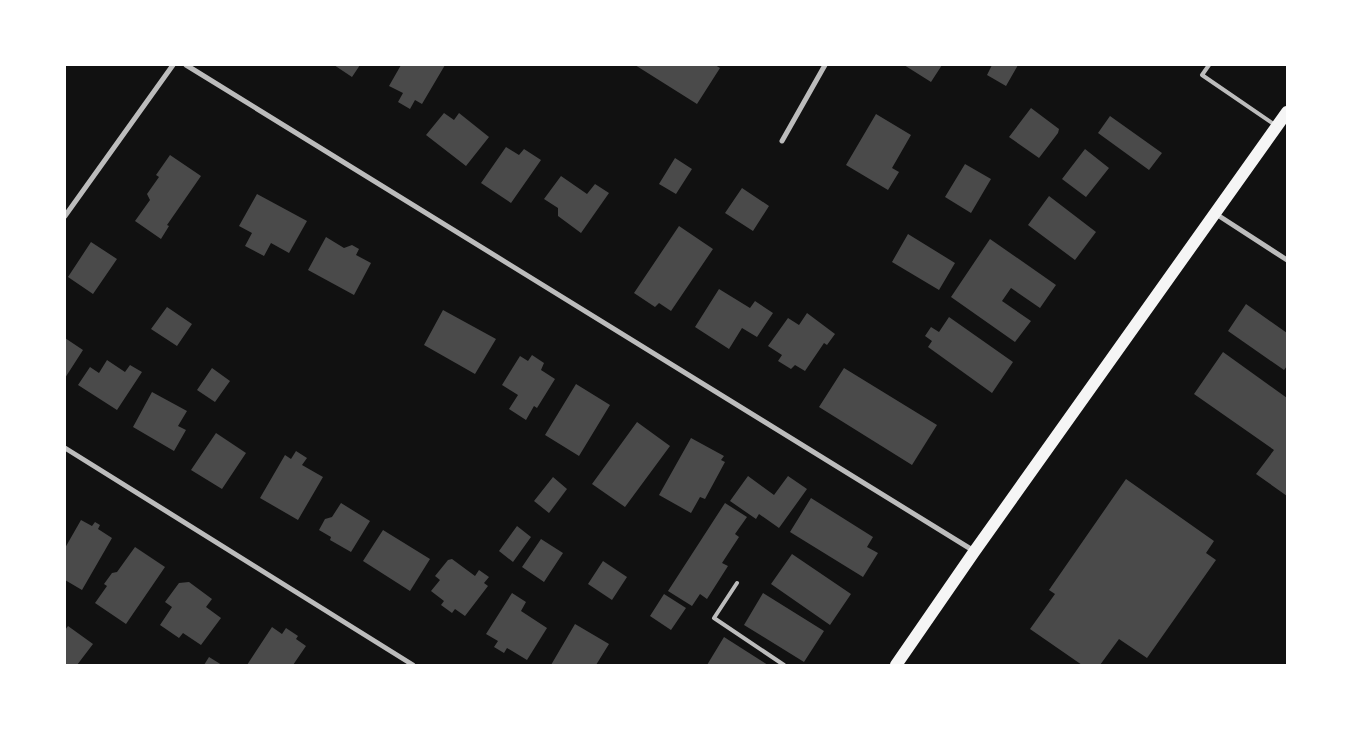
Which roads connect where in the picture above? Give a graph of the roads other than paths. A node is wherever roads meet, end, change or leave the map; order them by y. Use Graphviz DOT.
graph roads {
  1 [pos="173,65"];
  2 [pos="186,65"];
  3 [pos="825,65"];
  4 [pos="1209,65"];
  5 [pos="1287,112"];
  6 [pos="1276,127"];
  7 [pos="782,141"];
  8 [pos="1215,214"];
  9 [pos="65,216"];
  10 [pos="1287,260"];
  11 [pos="65,448"];
  12 [pos="974,552"];
  13 [pos="737,583"];
  14 [pos="413,665"];
  15 [pos="784,665"];
  16 [pos="896,665"];
  1 -- 9 [label="street"];
  2 -- 12 [label="street"];
  3 -- 7 [label="street"];
  4 -- 6 [label="lane"];
  5 -- 6 [label="main road"];
  6 -- 8 [label="main road"];
  8 -- 10 [label="street"];
  8 -- 12 [label="main road"];
  11 -- 14 [label="street"];
  12 -- 16 [label="main road"];
  13 -- 15 [label="lane"];
}
